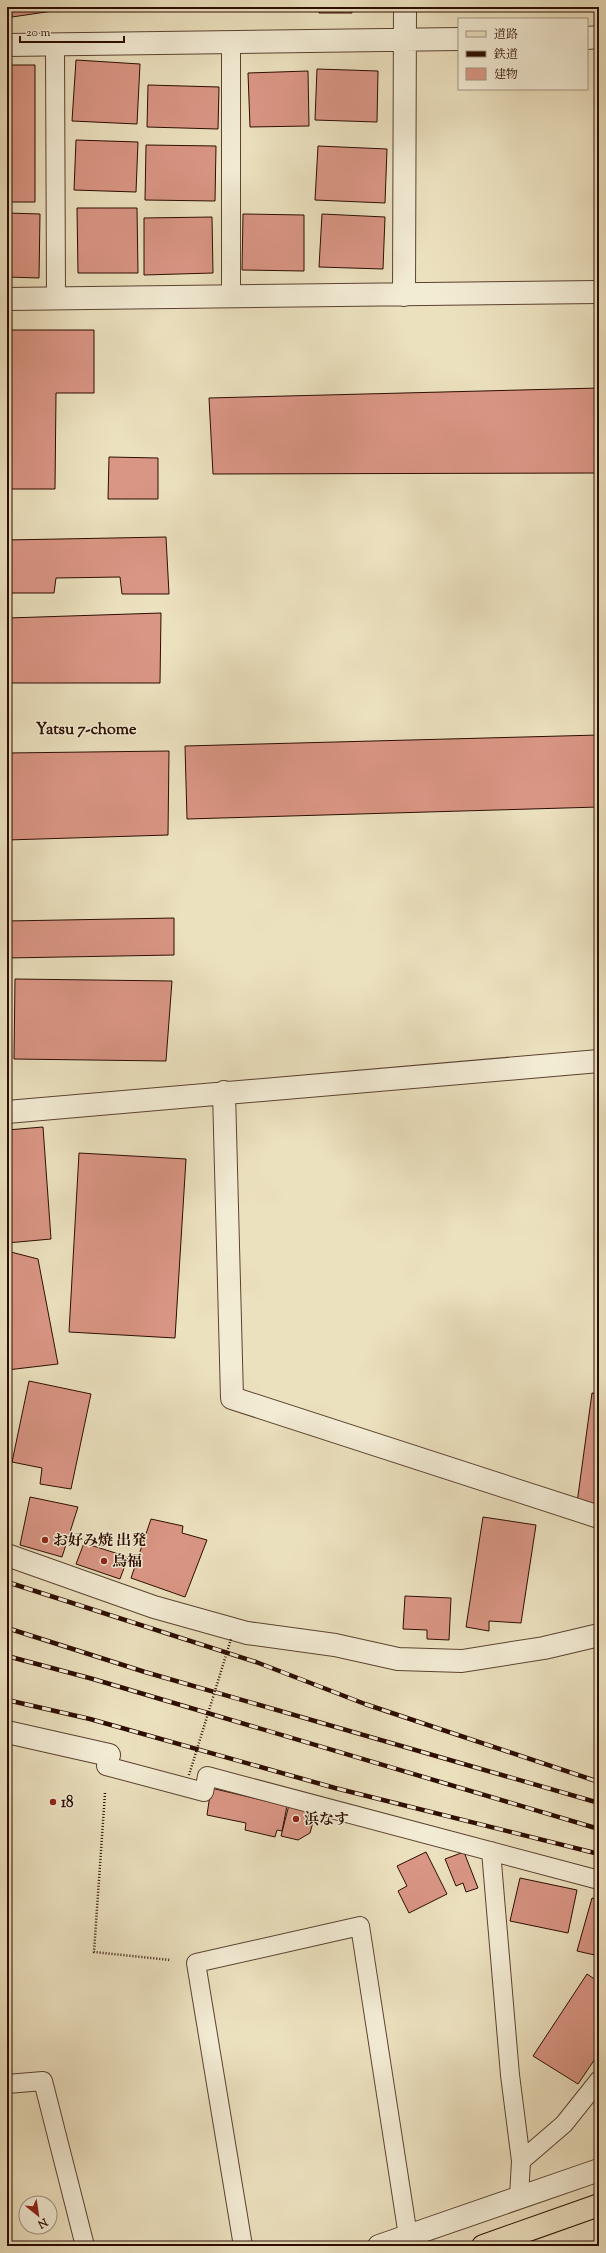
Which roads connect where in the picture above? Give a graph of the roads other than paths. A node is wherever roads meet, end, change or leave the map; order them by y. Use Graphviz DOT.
graph roads {
  1 [pos="405,7"];
  2 [pos="599,37"];
  3 [pos="588,38"];
  4 [pos="405,39"];
  5 [pos="458,39"];
  6 [pos="232,42"];
  7 [pos="7,45"];
  8 [pos="55,45"];
  9 [pos="599,292"];
  10 [pos="404,295"];
  11 [pos="231,296"];
  12 [pos="56,298"];
  13 [pos="7,299"];
  14 [pos="599,1061"];
  15 [pos="224,1092"];
  16 [pos="7,1112"];
  17 [pos="599,1517"];
  18 [pos="7,1555"];
  19 [pos="599,1635"];
  20 [pos="7,1732"];
  21 [pos="108,1761"];
  22 [pos="491,1851"];
  23 [pos="599,1880"];
  24 [pos="599,2080"];
  25 [pos="7,2084"];
  26 [pos="521,2161"];
  27 [pos="599,2170"];
  28 [pos="519,2197"];
  29 [pos="599,2205"];
  30 [pos="408,2236"];
  31 [pos="85,2246"];
  32 [pos="243,2246"];
  33 [pos="379,2246"];
  34 [pos="483,2246"];
  1 -- 4 [label="street"];
  2 -- 3 [label="street"];
  4 -- 5 [label="street"];
  4 -- 6 [label="street"];
  4 -- 10 [label="street"];
  6 -- 8 [label="street"];
  6 -- 11 [label="lane"];
  7 -- 8 [label="street"];
  8 -- 12 [label="lane"];
  9 -- 10 [label="street"];
  10 -- 11 [label="street"];
  11 -- 12 [label="street"];
  12 -- 13 [label="street"];
  14 -- 15 [label="street"];
  15 -- 16 [label="street"];
  15 -- 17 [label="street"];
  18 -- 19 [label="street"];
  20 -- 21 [label="street"];
  21 -- 22 [label="lane"];
  22 -- 23 [label="lane"];
  22 -- 26 [label="lane"];
  24 -- 26 [label="lane"];
  25 -- 31 [label="lane"];
  26 -- 28 [label="lane"];
  27 -- 28 [label="street"];
  28 -- 30 [label="street"];
  29 -- 34 [label="main road"];
  30 -- 32 [label="lane"];
  30 -- 33 [label="street"];
}
